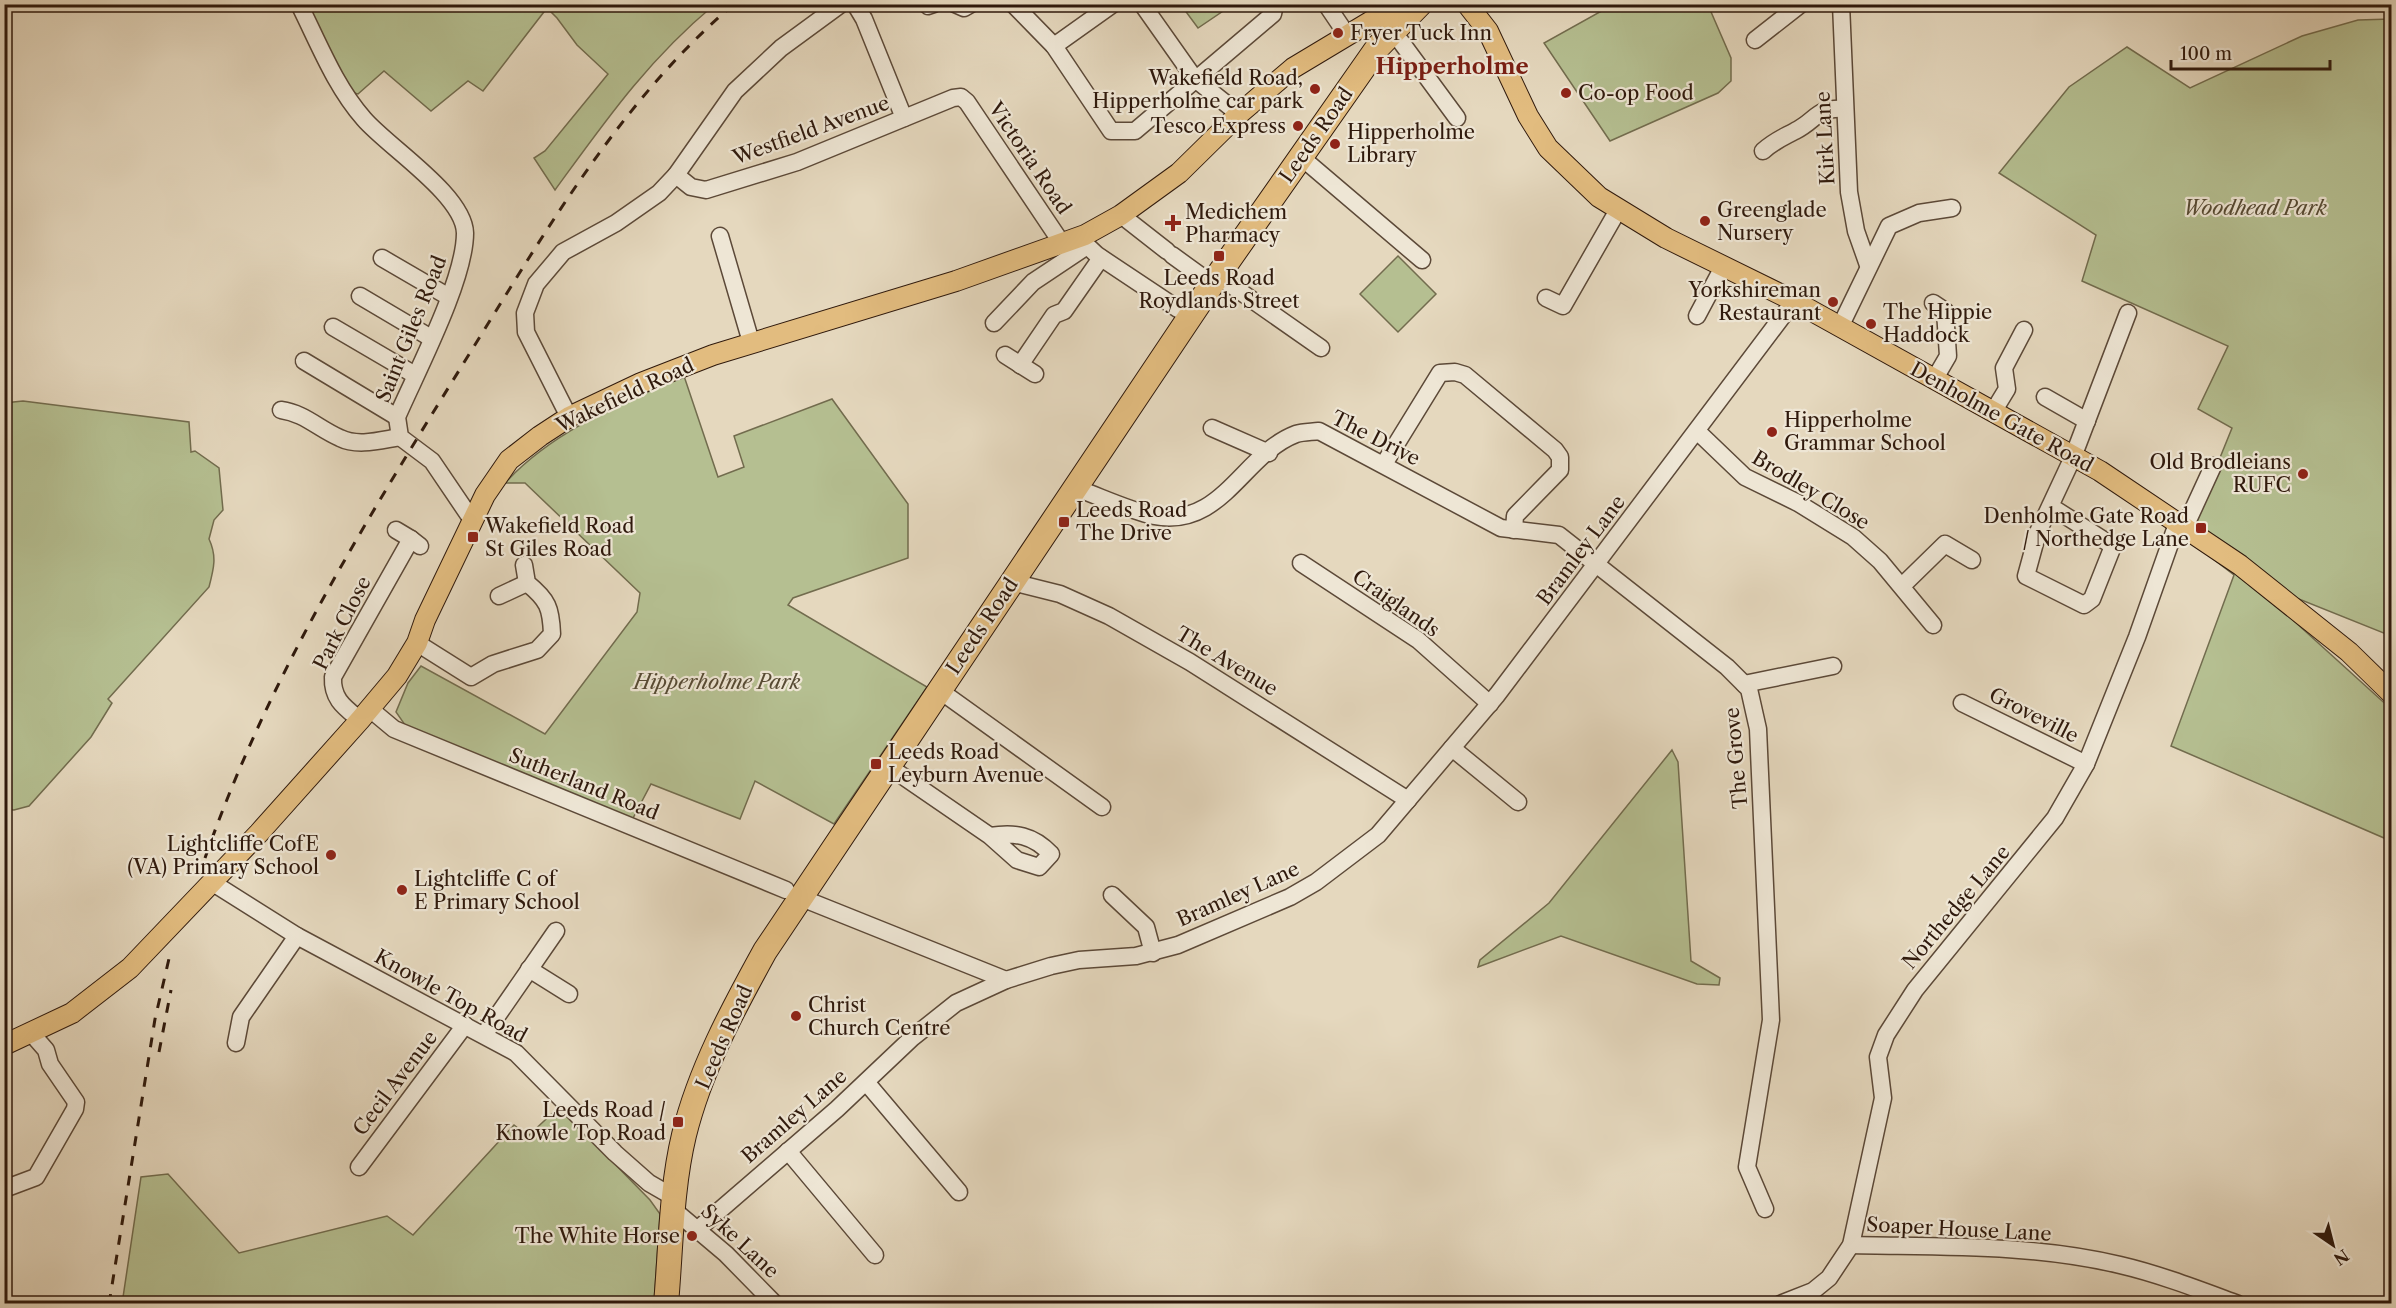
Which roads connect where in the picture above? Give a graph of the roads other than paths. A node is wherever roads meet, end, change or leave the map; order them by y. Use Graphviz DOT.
graph roads {
  1 [pos="299,4"];
  2 [pos="841,4"];
  3 [pos="855,4"];
  4 [pos="955,4"];
  5 [pos="971,4"];
  6 [pos="1013,4"];
  7 [pos="1113,4"];
  8 [pos="1142,4"];
  9 [pos="1275,4"];
  10 [pos="1326,4"];
  11 [pos="1467,4"];
  12 [pos="1801,4"];
  13 [pos="1841,4"];
  14 [pos="1407,17"];
  15 [pos="1347,35"];
  16 [pos="1755,40"];
  17 [pos="1054,46"];
  18 [pos="1195,79"];
  19 [pos="961,98"];
  20 [pos="1844,109"];
  21 [pos="1239,114"];
  22 [pos="904,118"];
  23 [pos="1457,118"];
  24 [pos="1763,151"];
  25 [pos="1301,158"];
  26 [pos="676,175"];
  27 [pos="1952,208"];
  28 [pos="1618,210"];
  29 [pos="1121,215"];
  30 [pos="720,236"];
  31 [pos="1076,243"];
  32 [pos="382,258"];
  33 [pos="1101,258"];
  34 [pos="1422,260"];
  35 [pos="1868,266"];
  36 [pos="1723,267"];
  37 [pos="1215,280"];
  38 [pos="360,296"];
  39 [pos="448,297"];
  40 [pos="1546,298"];
  41 [pos="1794,301"];
  42 [pos="1933,303"];
  43 [pos="1178,309"];
  44 [pos="2128,313"];
  45 [pos="1697,316"];
  46 [pos="994,323"];
  47 [pos="333,327"];
  48 [pos="1839,327"];
  49 [pos="2024,330"];
  50 [pos="431,338"];
  51 [pos="751,342"];
  52 [pos="1321,348"];
  53 [pos="1005,355"];
  54 [pos="304,361"];
  55 [pos="1020,365"];
  56 [pos="1035,374"];
  57 [pos="415,375"];
  58 [pos="1934,380"];
  59 [pos="2045,397"];
  60 [pos="281,410"];
  61 [pos="1993,412"];
  62 [pos="397,417"];
  63 [pos="570,417"];
  64 [pos="2087,421"];
  65 [pos="1212,428"];
  66 [pos="1697,431"];
  67 [pos="400,437"];
  68 [pos="1269,453"];
  69 [pos="2073,457"];
  70 [pos="1384,464"];
  71 [pos="2213,466"];
  72 [pos="1076,488"];
  73 [pos="2050,506"];
  74 [pos="472,520"];
  75 [pos="2182,524"];
  76 [pos="396,530"];
  77 [pos="1514,530"];
  78 [pos="1972,560"];
  79 [pos="1301,563"];
  80 [pos="524,565"];
  81 [pos="1596,566"];
  82 [pos="1012,582"];
  83 [pos="527,583"];
  84 [pos="1902,586"];
  85 [pos="499,596"];
  86 [pos="1933,625"];
  87 [pos="417,643"];
  88 [pos="1833,666"];
  89 [pos="1744,684"];
  90 [pos="939,690"];
  91 [pos="2391,694"];
  92 [pos="1962,703"];
  93 [pos="1490,704"];
  94 [pos="365,714"];
  95 [pos="1452,747"];
  96 [pos="2086,764"];
  97 [pos="888,766"];
  98 [pos="1408,800"];
  99 [pos="1518,802"];
  100 [pos="1101,807"];
  101 [pos="990,836"];
  102 [pos="213,883"];
  103 [pos="793,894"];
  104 [pos="1112,896"];
  105 [pos="556,931"];
  106 [pos="297,936"];
  107 [pos="1153,953"];
  108 [pos="530,969"];
  109 [pos="1006,980"];
  110 [pos="569,994"];
  111 [pos="465,1024"];
  112 [pos="32,1034"];
  113 [pos="484,1035"];
  114 [pos="237,1043"];
  115 [pos="4,1045"];
  116 [pos="866,1082"];
  117 [pos="788,1151"];
  118 [pos="359,1167"];
  119 [pos="4,1189"];
  120 [pos="958,1192"];
  121 [pos="675,1205"];
  122 [pos="1765,1209"];
  123 [pos="698,1229"];
  124 [pos="1851,1245"];
  125 [pos="875,1255"];
  126 [pos="666,1304"];
  127 [pos="775,1304"];
  128 [pos="1780,1304"];
  129 [pos="2238,1304"];
  1 -- 39 [label="street, Saint Giles Road"];
  2 -- 26 [label="street"];
  3 -- 22 [label="street"];
  4 -- 5 [label="street"];
  6 -- 17 [label="street"];
  7 -- 17 [label="street"];
  8 -- 18 [label="street"];
  9 -- 18 [label="street"];
  10 -- 15 [label="street"];
  11 -- 28 [label="main road, Denholme Gate Road"];
  12 -- 16 [label="street"];
  13 -- 20 [label="street, Kirk Lane"];
  14 -- 15 [label="main road, Wakefield Road"];
  14 -- 23 [label="street"];
  14 -- 25 [label="highway, Leeds Road"];
  15 -- 21 [label="main road, Wakefield Road"];
  17 -- 18 [label="street"];
  18 -- 21 [label="street"];
  19 -- 22 [label="street, Westfield Avenue"];
  19 -- 31 [label="street, Victoria Road"];
  20 -- 24 [label="street"];
  20 -- 35 [label="street, Kirk Lane"];
  21 -- 29 [label="main road, Wakefield Road"];
  22 -- 26 [label="street, Westfield Avenue"];
  25 -- 34 [label="street"];
  25 -- 37 [label="highway, Leeds Road"];
  26 -- 63 [label="street"];
  27 -- 35 [label="street"];
  28 -- 36 [label="main road, Denholme Gate Road"];
  28 -- 40 [label="street"];
  29 -- 31 [label="main road, Wakefield Road"];
  29 -- 37 [label="street"];
  30 -- 51 [label="street"];
  31 -- 33 [label="street, Victoria Road"];
  31 -- 46 [label="street"];
  31 -- 51 [label="main road, Wakefield Road"];
  32 -- 39 [label="street"];
  33 -- 43 [label="street, Victoria Road"];
  33 -- 55 [label="street"];
  35 -- 48 [label="street"];
  36 -- 41 [label="main road, Denholme Gate Road"];
  36 -- 45 [label="street"];
  37 -- 52 [label="street"];
  37 -- 72 [label="highway, Leeds Road"];
  38 -- 50 [label="street"];
  39 -- 50 [label="street, Saint Giles Road"];
  41 -- 48 [label="main road, Denholme Gate Road"];
  41 -- 66 [label="street, Bramley Lane"];
  42 -- 58 [label="street"];
  44 -- 64 [label="street"];
  47 -- 57 [label="street"];
  48 -- 58 [label="main road, Denholme Gate Road"];
  49 -- 61 [label="street"];
  50 -- 57 [label="street, Saint Giles Road"];
  51 -- 63 [label="main road, Wakefield Road"];
  53 -- 55 [label="street"];
  54 -- 62 [label="street"];
  55 -- 56 [label="street"];
  57 -- 62 [label="street, Saint Giles Road"];
  58 -- 61 [label="main road, Denholme Gate Road"];
  59 -- 64 [label="street"];
  60 -- 67 [label="street"];
  61 -- 69 [label="main road, Denholme Gate Road"];
  62 -- 67 [label="street, Saint Giles Road"];
  63 -- 74 [label="main road, Wakefield Road"];
  64 -- 69 [label="street"];
  65 -- 68 [label="street"];
  66 -- 81 [label="street, Bramley Lane"];
  66 -- 84 [label="street, Brodley Close"];
  67 -- 74 [label="street"];
  68 -- 70 [label="street, The Drive"];
  68 -- 72 [label="street, The Drive"];
  69 -- 73 [label="street"];
  69 -- 75 [label="main road, Denholme Gate Road"];
  70 -- 77 [label="street, The Drive"];
  70 -- 77 [label="street"];
  71 -- 75 [label="street, Northedge Lane"];
  72 -- 82 [label="highway, Leeds Road"];
  73 -- 73 [label="street"];
  74 -- 87 [label="main road, Wakefield Road"];
  75 -- 91 [label="main road, Denholme Gate Road"];
  75 -- 96 [label="street, Northedge Lane"];
  76 -- 94 [label="street, Park Close"];
  77 -- 81 [label="street, The Drive"];
  78 -- 84 [label="street"];
  79 -- 93 [label="street, Craiglands"];
  80 -- 83 [label="street"];
  81 -- 89 [label="street, The Grove"];
  81 -- 93 [label="street, Bramley Lane"];
  82 -- 90 [label="highway, Leeds Road"];
  82 -- 98 [label="street, The Avenue"];
  83 -- 85 [label="street"];
  83 -- 87 [label="street"];
  84 -- 86 [label="street, Brodley Close"];
  87 -- 94 [label="main road, Wakefield Road"];
  88 -- 89 [label="street"];
  89 -- 122 [label="street, The Grove"];
  90 -- 97 [label="highway, Leeds Road"];
  90 -- 100 [label="street"];
  92 -- 96 [label="street, Groveville"];
  93 -- 95 [label="street, Bramley Lane"];
  94 -- 102 [label="main road, Wakefield Road"];
  94 -- 103 [label="street, Sutherland Road"];
  95 -- 98 [label="street, Bramley Lane"];
  95 -- 99 [label="street"];
  96 -- 124 [label="street, Northedge Lane"];
  97 -- 101 [label="street"];
  97 -- 103 [label="highway, Leeds Road"];
  98 -- 107 [label="street, Bramley Lane"];
  102 -- 106 [label="street, Knowle Top Road"];
  102 -- 112 [label="main road, Wakefield Road"];
  103 -- 109 [label="street, Sutherland Road"];
  103 -- 121 [label="highway, Leeds Road"];
  104 -- 107 [label="street"];
  105 -- 108 [label="street"];
  106 -- 111 [label="street, Knowle Top Road"];
  106 -- 114 [label="street"];
  107 -- 109 [label="street, Bramley Lane"];
  108 -- 110 [label="street"];
  108 -- 113 [label="street"];
  109 -- 116 [label="street, Bramley Lane"];
  111 -- 113 [label="street, Knowle Top Road"];
  111 -- 118 [label="street, Cecil Avenue"];
  112 -- 115 [label="main road, Wakefield Road"];
  112 -- 119 [label="street"];
  113 -- 121 [label="street, Knowle Top Road"];
  116 -- 117 [label="street, Bramley Lane"];
  116 -- 120 [label="street"];
  117 -- 123 [label="street, Bramley Lane"];
  117 -- 125 [label="street"];
  121 -- 123 [label="street, Syke Lane"];
  121 -- 126 [label="highway, Leeds Road"];
  123 -- 127 [label="street, Syke Lane"];
  124 -- 128 [label="street, Northedge Lane"];
  124 -- 129 [label="street, Soaper House Lane"];
}
